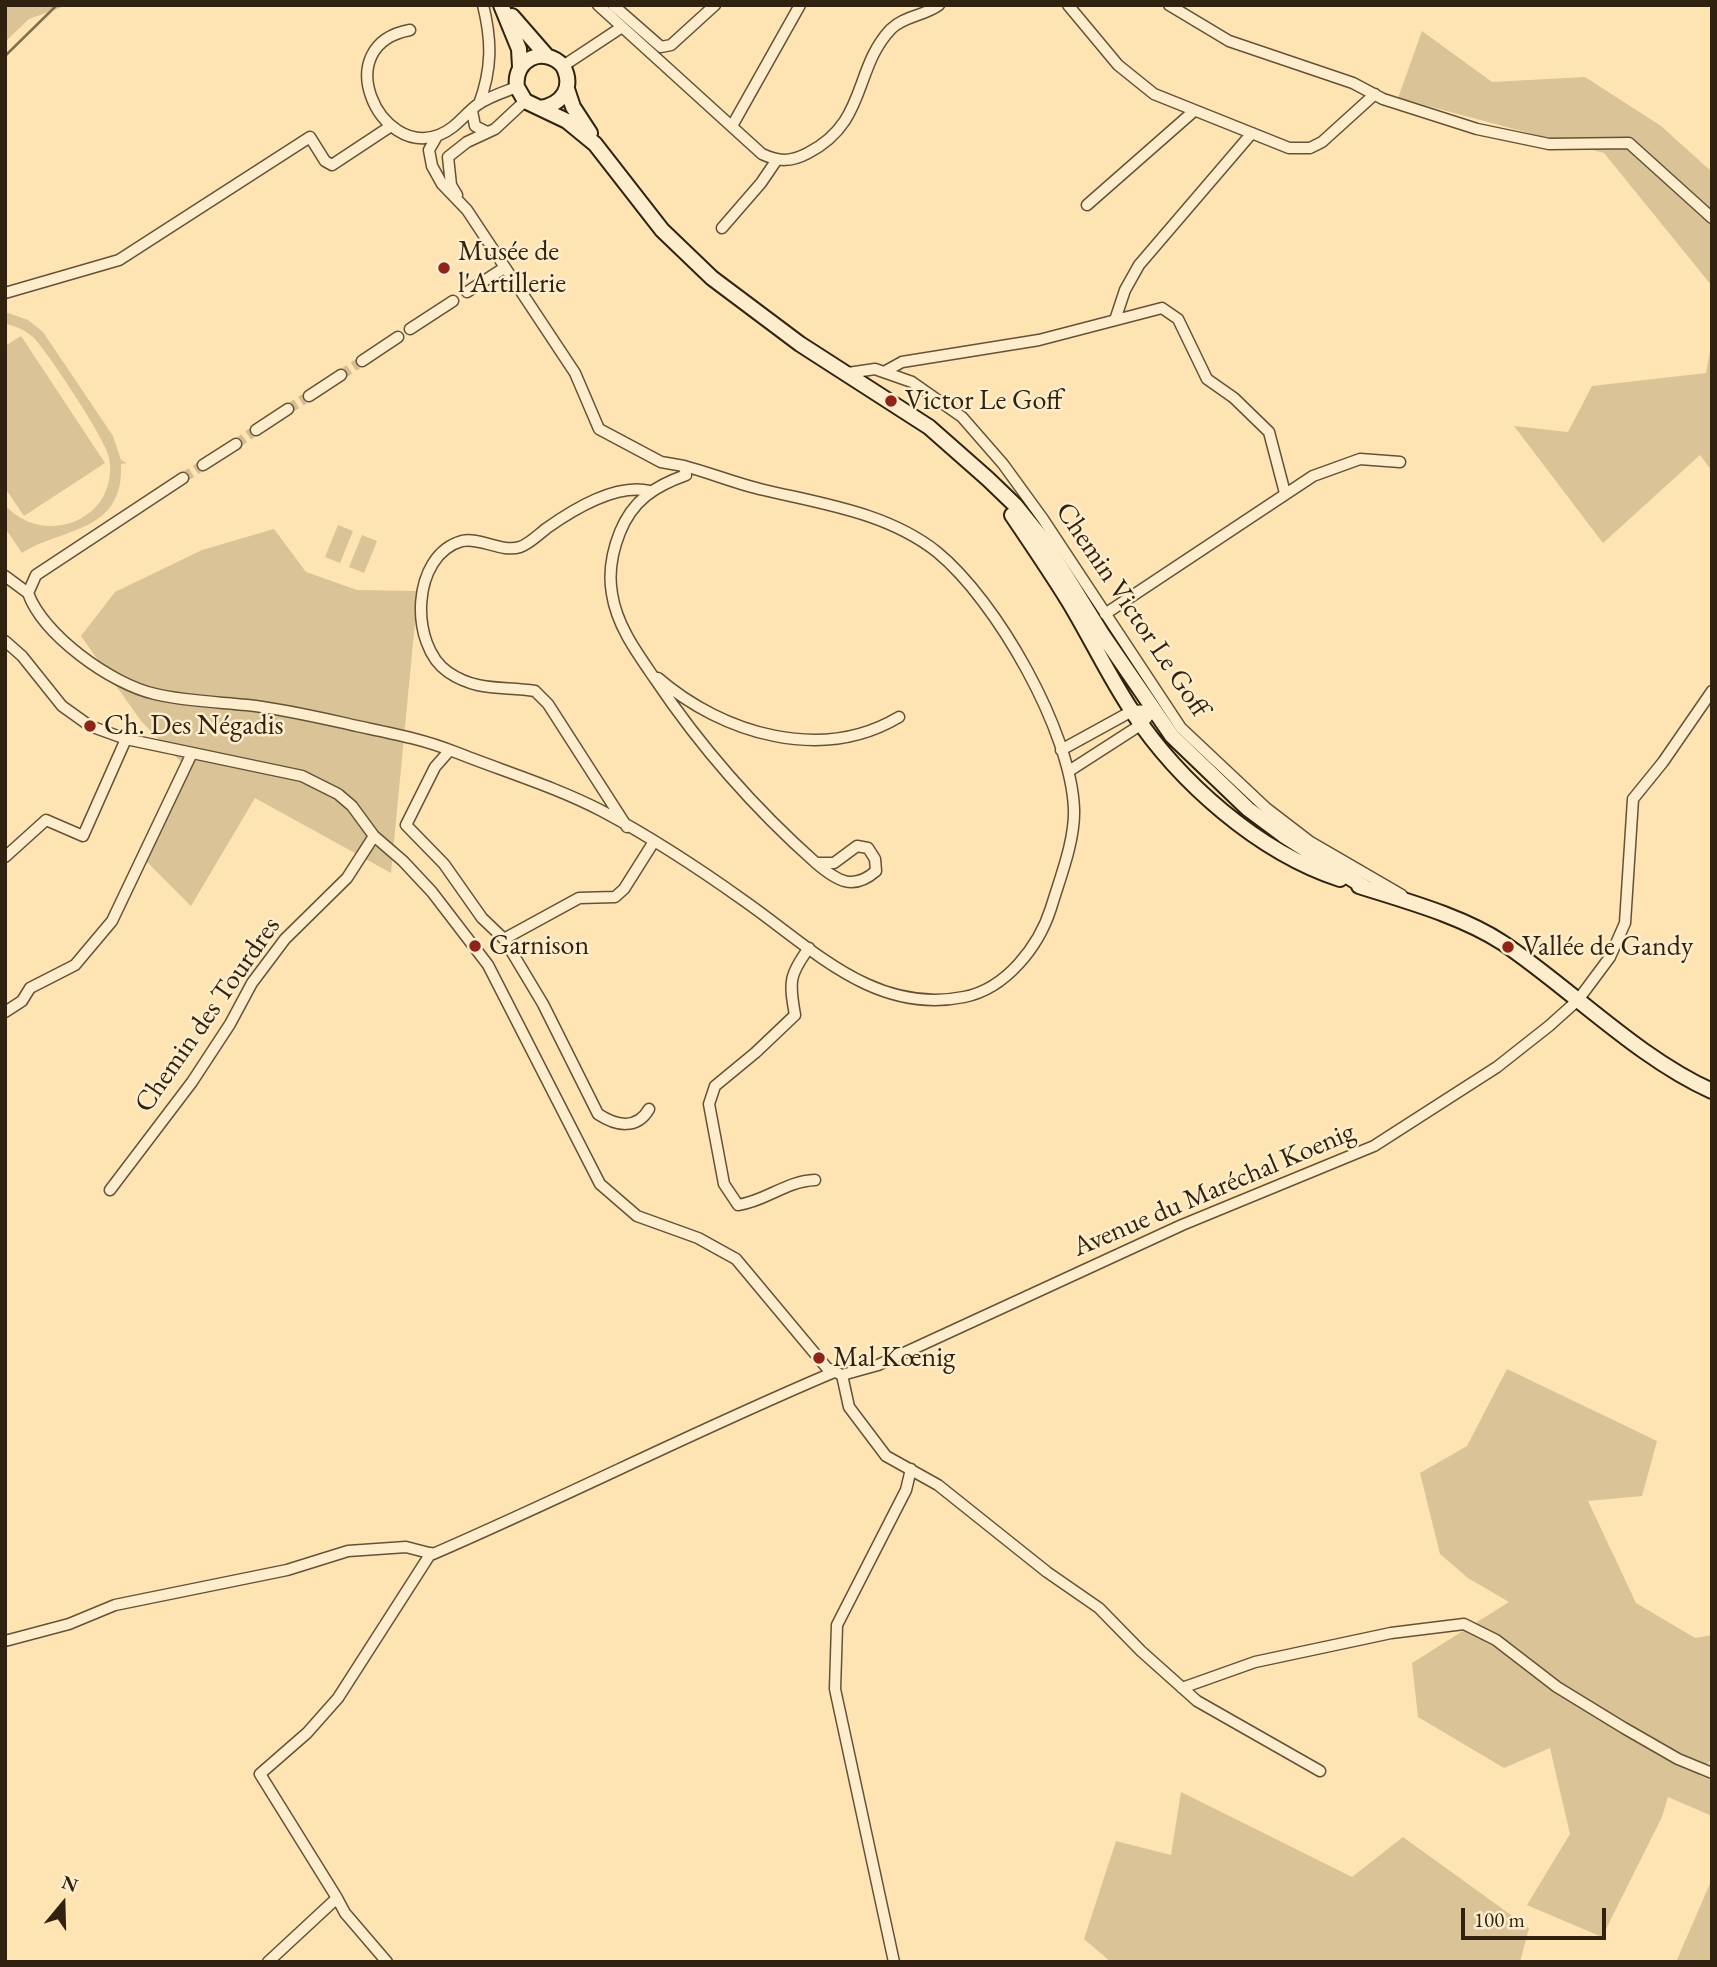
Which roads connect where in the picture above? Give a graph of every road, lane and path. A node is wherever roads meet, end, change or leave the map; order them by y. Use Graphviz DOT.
graph roads {
  1 [pos="483,5"];
  2 [pos="503,5"];
  3 [pos="598,5"];
  4 [pos="613,5"];
  5 [pos="715,5"];
  6 [pos="800,5"];
  7 [pos="939,5"];
  8 [pos="1068,5"];
  9 [pos="1170,6"];
  10 [pos="622,27"];
  11 [pos="411,30"];
  12 [pos="546,55"];
  13 [pos="563,66"];
  14 [pos="520,67"];
  15 [pos="516,87"];
  16 [pos="567,89"];
  17 [pos="1375,94"];
  18 [pos="525,101"];
  19 [pos="475,107"];
  20 [pos="540,108"];
  21 [pos="1194,111"];
  22 [pos="391,125"];
  23 [pos="732,126"];
  24 [pos="487,132"];
  25 [pos="1252,133"];
  26 [pos="437,136"];
  27 [pos="594,144"];
  28 [pos="776,161"];
  29 [pos="1087,205"];
  30 [pos="467,210"];
  31 [pos="1712,218"];
  32 [pos="722,228"];
  33 [pos="504,268"];
  34 [pos="467,292"];
  35 [pos="5,293"];
  36 [pos="453,301"];
  37 [pos="1115,320"];
  38 [pos="410,329"];
  39 [pos="398,337"];
  40 [pos="362,361"];
  41 [pos="884,372"];
  42 [pos="848,373"];
  43 [pos="341,374"];
  44 [pos="309,396"];
  45 [pos="288,409"];
  46 [pos="256,430"];
  47 [pos="236,444"];
  48 [pos="1400,462"];
  49 [pos="203,465"];
  50 [pos="684,466"];
  51 [pos="183,478"];
  52 [pos="988,479"];
  53 [pos="650,491"];
  54 [pos="1285,493"];
  55 [pos="5,576"];
  56 [pos="28,593"];
  57 [pos="1105,614"];
  58 [pos="5,641"];
  59 [pos="647,668"];
  60 [pos="1712,691"];
  61 [pos="1153,710"];
  62 [pos="1132,711"];
  63 [pos="900,717"];
  64 [pos="1142,724"];
  65 [pos="126,738"];
  66 [pos="450,750"];
  67 [pos="1061,750"];
  68 [pos="192,753"];
  69 [pos="1069,771"];
  70 [pos="628,827"];
  71 [pos="374,836"];
  72 [pos="653,843"];
  73 [pos="5,857"];
  74 [pos="816,863"];
  75 [pos="1366,888"];
  76 [pos="1421,908"];
  77 [pos="505,939"];
  78 [pos="809,948"];
  79 [pos="1578,1000"];
  80 [pos="6,1010"];
  81 [pos="1712,1091"];
  82 [pos="649,1109"];
  83 [pos="815,1180"];
  84 [pos="110,1190"];
  85 [pos="837,1374"];
  86 [pos="911,1469"];
  87 [pos="431,1553"];
  88 [pos="5,1641"];
  89 [pos="1182,1688"];
  90 [pos="1320,1770"];
  91 [pos="1712,1773"];
  92 [pos="337,1898"];
  93 [pos="268,1962"];
  94 [pos="387,1962"];
  95 [pos="894,1962"];
  1 -- 19 [label="street"];
  2 -- 12 [label="street"];
  2 -- 14 [label="street"];
  3 -- 10 [label="street"];
  4 -- 5 [label="street"];
  6 -- 23 [label="street"];
  7 -- 28 [label="street"];
  8 -- 21 [label="street"];
  9 -- 17 [label="street"];
  10 -- 13 [label="street"];
  10 -- 23 [label="street"];
  11 -- 22 [label="street"];
  12 -- 13 [label="street"];
  12 -- 14 [label="street"];
  13 -- 16 [label="street"];
  14 -- 15 [label="street"];
  15 -- 18 [label="street"];
  15 -- 19 [label="street"];
  16 -- 20 [label="street"];
  16 -- 27 [label="street"];
  17 -- 25 [label="street"];
  17 -- 31 [label="street"];
  18 -- 20 [label="street"];
  18 -- 24 [label="street"];
  19 -- 24 [label="street"];
  19 -- 26 [label="street"];
  20 -- 27 [label="street"];
  21 -- 25 [label="street"];
  21 -- 29 [label="street"];
  22 -- 26 [label="street"];
  22 -- 35 [label="street"];
  23 -- 28 [label="street"];
  24 -- 30 [label="street"];
  25 -- 37 [label="street"];
  26 -- 30 [label="street"];
  27 -- 42 [label="street"];
  28 -- 32 [label="street"];
  30 -- 33 [label="street"];
  33 -- 34 [label="street"];
  33 -- 50 [label="street"];
  36 -- 38 [label="street"];
  37 -- 41 [label="street"];
  37 -- 54 [label="street"];
  39 -- 40 [label="street"];
  41 -- 42 [label="street, Chemin Victor Le Goff"];
  41 -- 57 [label="street, Chemin Victor Le Goff"];
  42 -- 52 [label="street"];
  43 -- 44 [label="street"];
  45 -- 46 [label="street"];
  47 -- 49 [label="street"];
  48 -- 54 [label="street"];
  50 -- 53 [label="street"];
  50 -- 67 [label="street"];
  51 -- 56 [label="street"];
  52 -- 61 [label="street"];
  52 -- 62 [label="street"];
  53 -- 59 [label="street"];
  53 -- 70 [label="street"];
  54 -- 57 [label="street"];
  55 -- 56 [label="street"];
  56 -- 66 [label="street"];
  57 -- 76 [label="street, Chemin Victor Le Goff"];
  58 -- 65 [label="street"];
  59 -- 63 [label="street"];
  59 -- 74 [label="street"];
  60 -- 79 [label="street, Avenue du Maréchal Koenig"];
  61 -- 62 [label="street"];
  61 -- 64 [label="street"];
  61 -- 75 [label="street"];
  62 -- 64 [label="street"];
  62 -- 67 [label="street"];
  64 -- 69 [label="street"];
  64 -- 75 [label="street"];
  65 -- 68 [label="street"];
  65 -- 73 [label="street"];
  66 -- 70 [label="street"];
  66 -- 77 [label="street"];
  67 -- 69 [label="street"];
  68 -- 71 [label="street"];
  68 -- 80 [label="street"];
  69 -- 78 [label="street"];
  70 -- 72 [label="street"];
  71 -- 84 [label="street, Chemin des Tourdres"];
  71 -- 85 [label="street"];
  72 -- 77 [label="street"];
  72 -- 78 [label="street"];
  74 -- 74 [label="street"];
  75 -- 76 [label="street"];
  76 -- 79 [label="street"];
  77 -- 82 [label="street"];
  78 -- 83 [label="street"];
  79 -- 81 [label="street"];
  79 -- 85 [label="street, Avenue du Maréchal Koenig"];
  85 -- 86 [label="street"];
  85 -- 87 [label="street, Avenue du Maréchal Koenig"];
  86 -- 89 [label="street"];
  86 -- 95 [label="street"];
  87 -- 88 [label="street"];
  87 -- 92 [label="street"];
  89 -- 90 [label="street"];
  89 -- 91 [label="street"];
  92 -- 93 [label="street"];
  92 -- 94 [label="street"];
}
